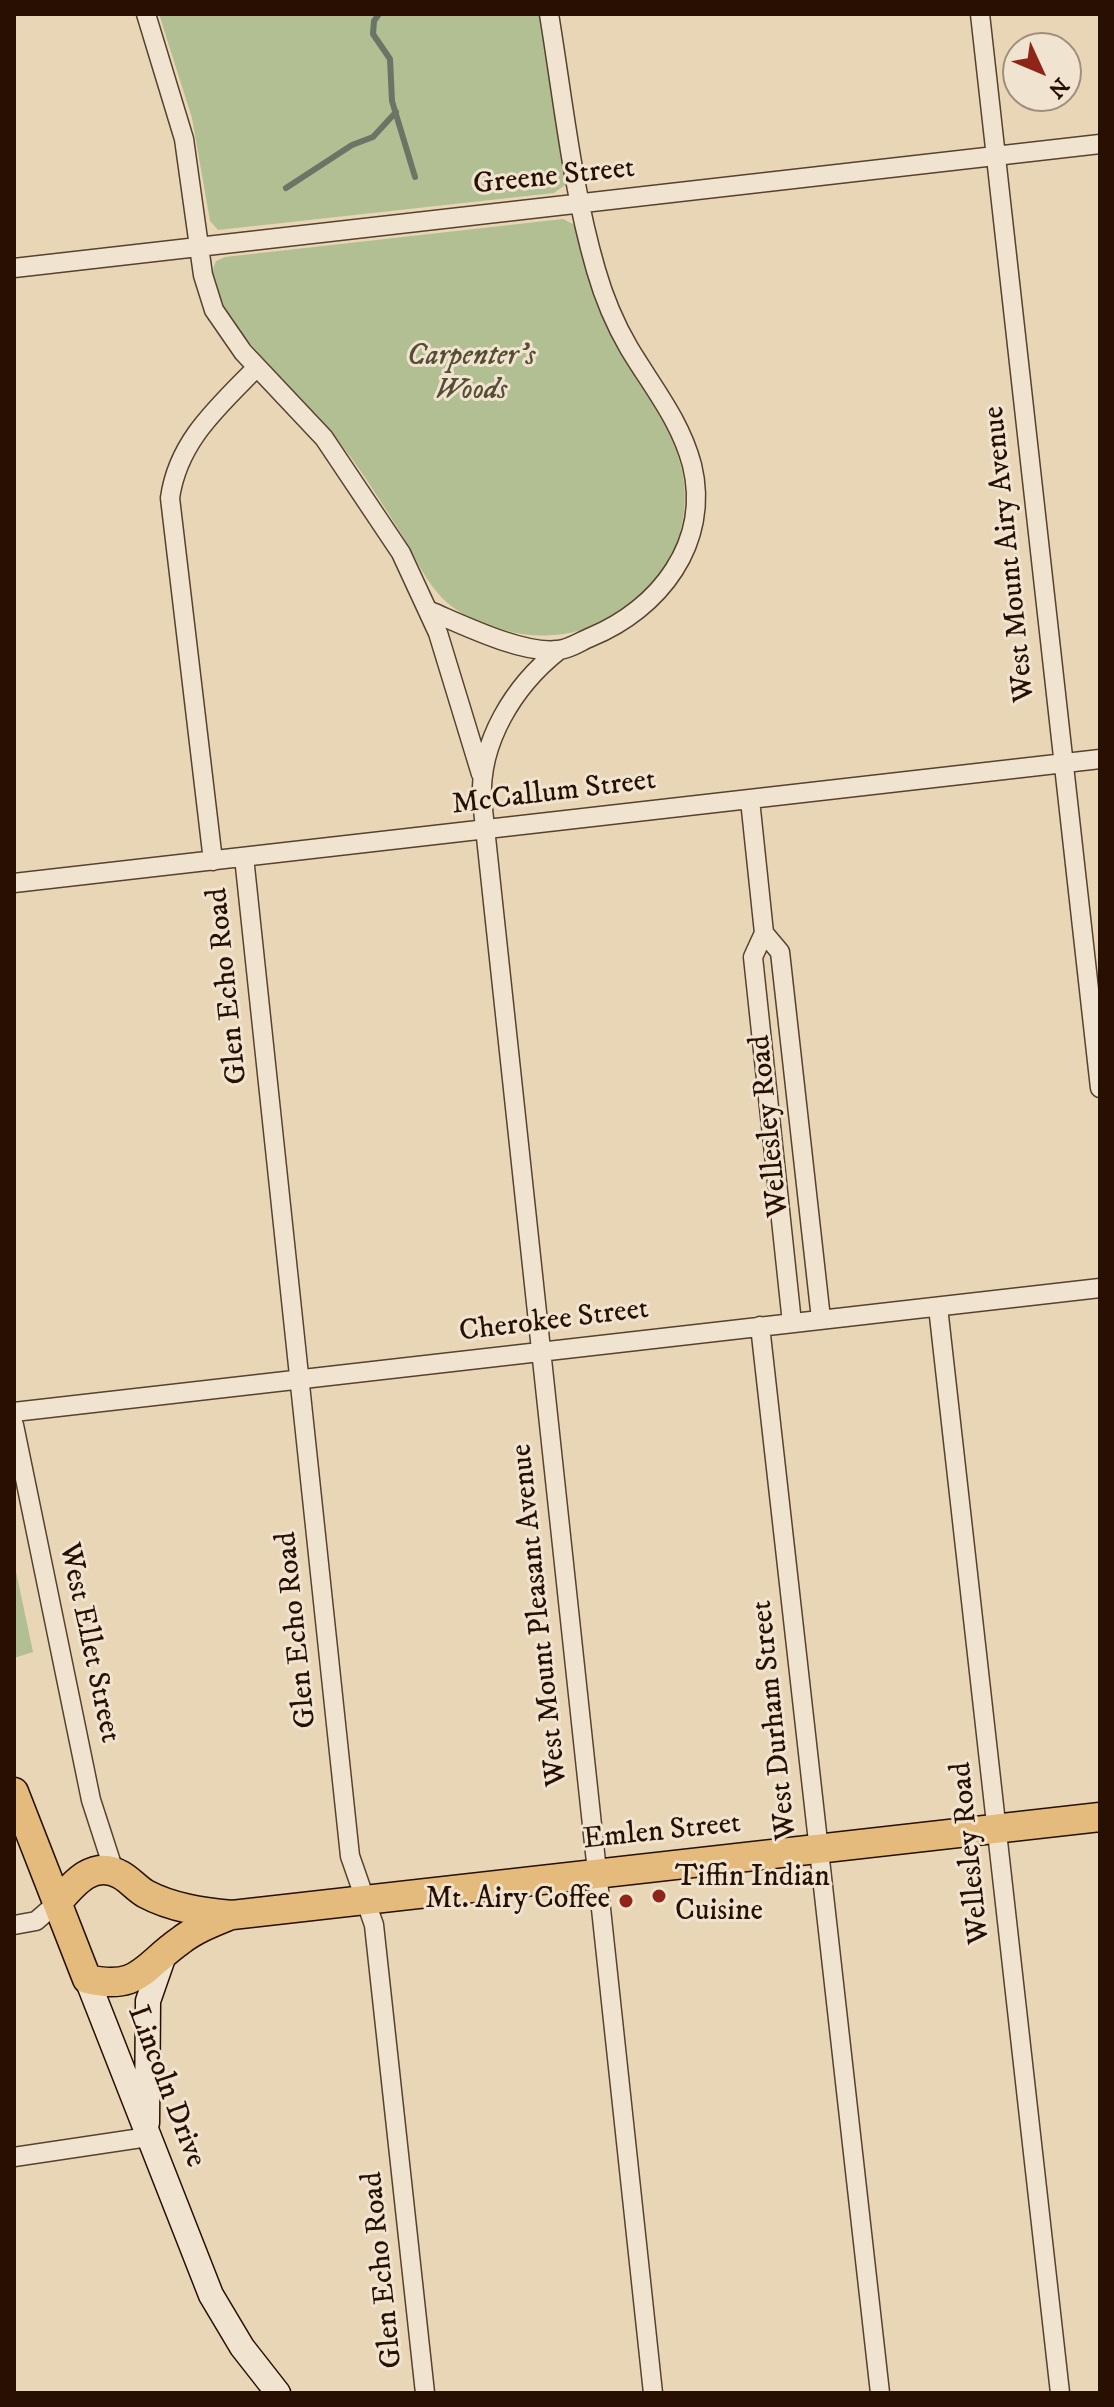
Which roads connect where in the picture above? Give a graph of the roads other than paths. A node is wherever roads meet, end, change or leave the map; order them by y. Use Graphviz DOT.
graph roads {
  1 [pos="146,14"];
  2 [pos="549,14"];
  3 [pos="980,14"];
  4 [pos="1100,144"];
  5 [pos="995,156"];
  6 [pos="581,203"];
  7 [pos="200,247"];
  8 [pos="14,268"];
  9 [pos="257,367"];
  10 [pos="430,611"];
  11 [pos="558,651"];
  12 [pos="1100,759"];
  13 [pos="1062,763"];
  14 [pos="481,774"];
  15 [pos="750,800"];
  16 [pos="485,830"];
  17 [pos="244,857"];
  18 [pos="213,861"];
  19 [pos="14,883"];
  20 [pos="764,933"];
  21 [pos="1100,1088"];
  22 [pos="1100,1288"];
  23 [pos="938,1307"];
  24 [pos="821,1319"];
  25 [pos="792,1323"];
  26 [pos="760,1326"];
  27 [pos="541,1351"];
  28 [pos="299,1381"];
  29 [pos="14,1412"];
  30 [pos="14,1425"];
  31 [pos="14,1792"];
  32 [pos="1100,1817"];
  33 [pos="998,1829"];
  34 [pos="819,1849"];
  35 [pos="114,1871"];
  36 [pos="597,1874"];
  37 [pos="144,1893"];
  38 [pos="365,1900"];
  39 [pos="58,1902"];
  40 [pos="232,1915"];
  41 [pos="14,1925"];
  42 [pos="166,1952"];
  43 [pos="87,1979"];
  44 [pos="148,2137"];
  45 [pos="14,2157"];
  46 [pos="278,2393"];
  47 [pos="425,2393"];
  48 [pos="653,2393"];
  49 [pos="880,2393"];
  50 [pos="1060,2393"];
  1 -- 7 [label="street"];
  2 -- 6 [label="street"];
  3 -- 5 [label="street, West Mount Airy Avenue"];
  4 -- 5 [label="street, Greene Street"];
  5 -- 6 [label="street, Greene Street"];
  5 -- 13 [label="street, West Mount Airy Avenue"];
  6 -- 7 [label="street, Greene Street"];
  6 -- 11 [label="street"];
  7 -- 8 [label="street, Greene Street"];
  7 -- 9 [label="street"];
  9 -- 10 [label="street"];
  9 -- 18 [label="street, Glen Echo Road"];
  10 -- 11 [label="street"];
  10 -- 14 [label="street"];
  11 -- 14 [label="street"];
  12 -- 13 [label="street, McCallum Street"];
  13 -- 15 [label="street, McCallum Street"];
  13 -- 21 [label="street, West Mount Airy Avenue"];
  14 -- 16 [label="street, West Mount Pleasant Avenue"];
  15 -- 16 [label="street, McCallum Street"];
  15 -- 20 [label="street, Wellesley Road"];
  16 -- 17 [label="street, McCallum Street"];
  16 -- 27 [label="street, West Mount Pleasant Avenue"];
  17 -- 18 [label="street, McCallum Street"];
  17 -- 28 [label="street, Glen Echo Road"];
  18 -- 19 [label="street, McCallum Street"];
  20 -- 24 [label="street, Wellesley Road"];
  20 -- 25 [label="street, Wellesley Road"];
  22 -- 23 [label="street, Cherokee Street"];
  23 -- 24 [label="street, Cherokee Street"];
  23 -- 33 [label="street, Wellesley Road"];
  24 -- 25 [label="street, Cherokee Street"];
  25 -- 26 [label="street, Cherokee Street"];
  26 -- 27 [label="street, Cherokee Street"];
  26 -- 34 [label="street, West Durham Street"];
  27 -- 28 [label="street, Cherokee Street"];
  27 -- 36 [label="street, West Mount Pleasant Avenue"];
  28 -- 29 [label="street, Cherokee Street"];
  28 -- 38 [label="street, Glen Echo Road"];
  30 -- 35 [label="street, West Ellet Street"];
  31 -- 39 [label="main road, Lincoln Drive"];
  32 -- 33 [label="main road, Emlen Street"];
  33 -- 34 [label="main road, Emlen Street"];
  33 -- 50 [label="street, Wellesley Road"];
  34 -- 36 [label="main road, Emlen Street"];
  34 -- 49 [label="street, West Durham Street"];
  35 -- 37 [label="main road, Emlen Street"];
  35 -- 39 [label="main road"];
  36 -- 38 [label="main road, Emlen Street"];
  36 -- 48 [label="street, West Mount Pleasant Avenue"];
  37 -- 40 [label="main road, Emlen Street"];
  37 -- 42 [label="main road"];
  38 -- 40 [label="main road, Emlen Street"];
  38 -- 47 [label="street, Glen Echo Road"];
  39 -- 41 [label="street"];
  39 -- 43 [label="main road, Lincoln Drive"];
  40 -- 42 [label="main road, Emlen Street"];
  42 -- 43 [label="main road, Emlen Street"];
  42 -- 44 [label="main road"];
  43 -- 44 [label="main road, Lincoln Drive"];
  44 -- 45 [label="street"];
  44 -- 46 [label="main road, Lincoln Drive"];
}
